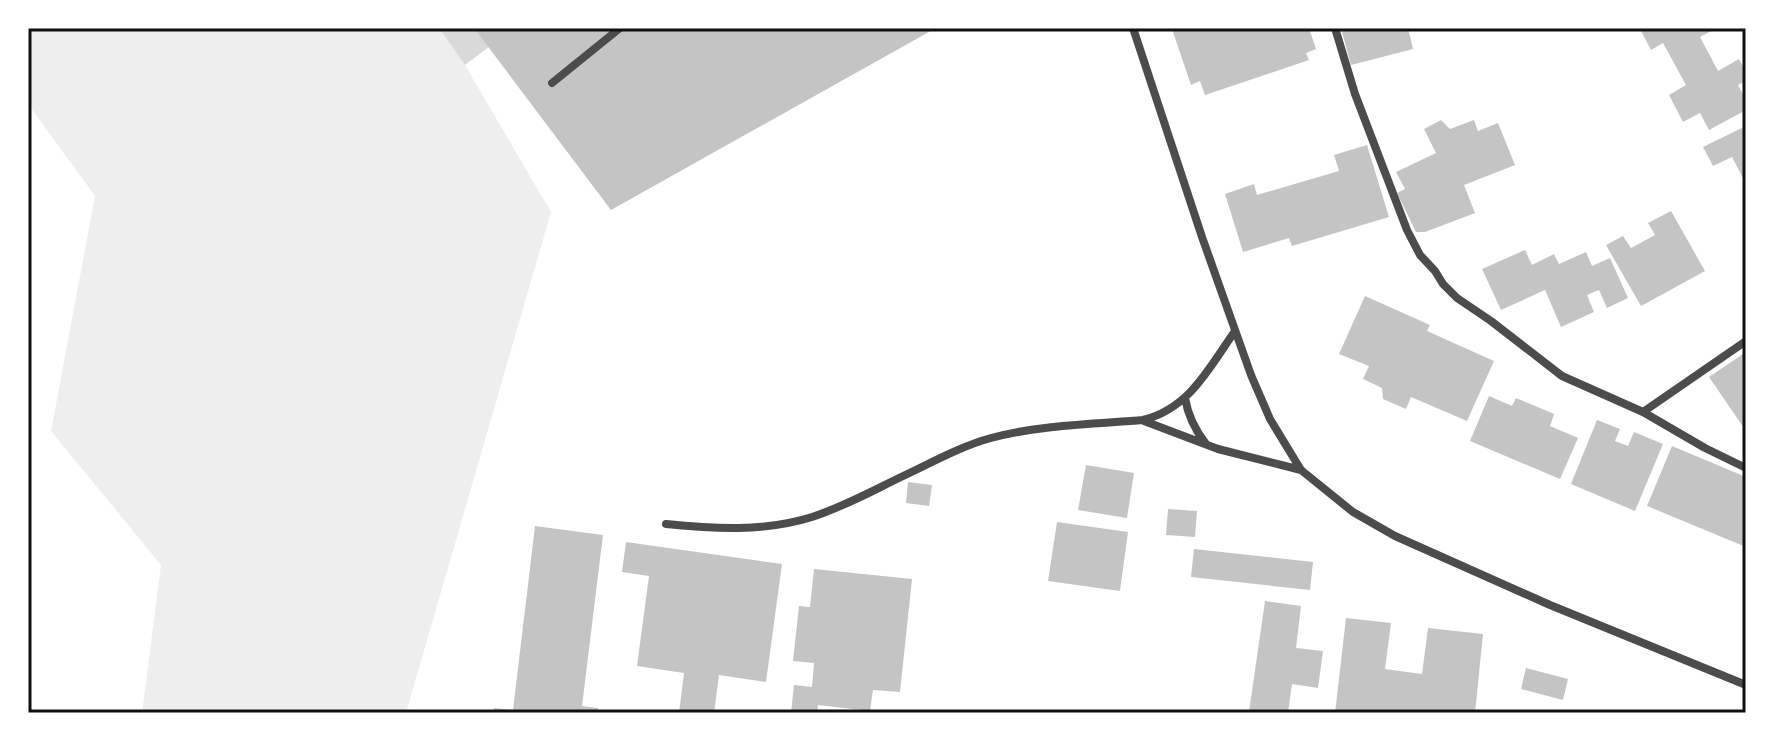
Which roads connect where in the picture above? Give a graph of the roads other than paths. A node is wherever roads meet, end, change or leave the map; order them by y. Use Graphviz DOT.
graph roads {
  1 [pos="620,28"];
  2 [pos="1133,28"];
  3 [pos="1335,28"];
  4 [pos="552,83"];
  5 [pos="1235,331"];
  6 [pos="1746,341"];
  7 [pos="1185,398"];
  8 [pos="1643,412"];
  9 [pos="1143,420"];
  10 [pos="1206,444"];
  11 [pos="1746,468"];
  12 [pos="1301,470"];
  13 [pos="666,524"];
  14 [pos="1746,685"];
  1 -- 4 [label="street"];
  2 -- 5 [label="street"];
  3 -- 8 [label="street"];
  5 -- 7 [label="street"];
  5 -- 12 [label="street"];
  6 -- 8 [label="street"];
  7 -- 9 [label="street"];
  7 -- 10 [label="street"];
  8 -- 11 [label="street"];
  9 -- 10 [label="street"];
  9 -- 13 [label="street"];
  10 -- 12 [label="street"];
  12 -- 14 [label="street"];
}
